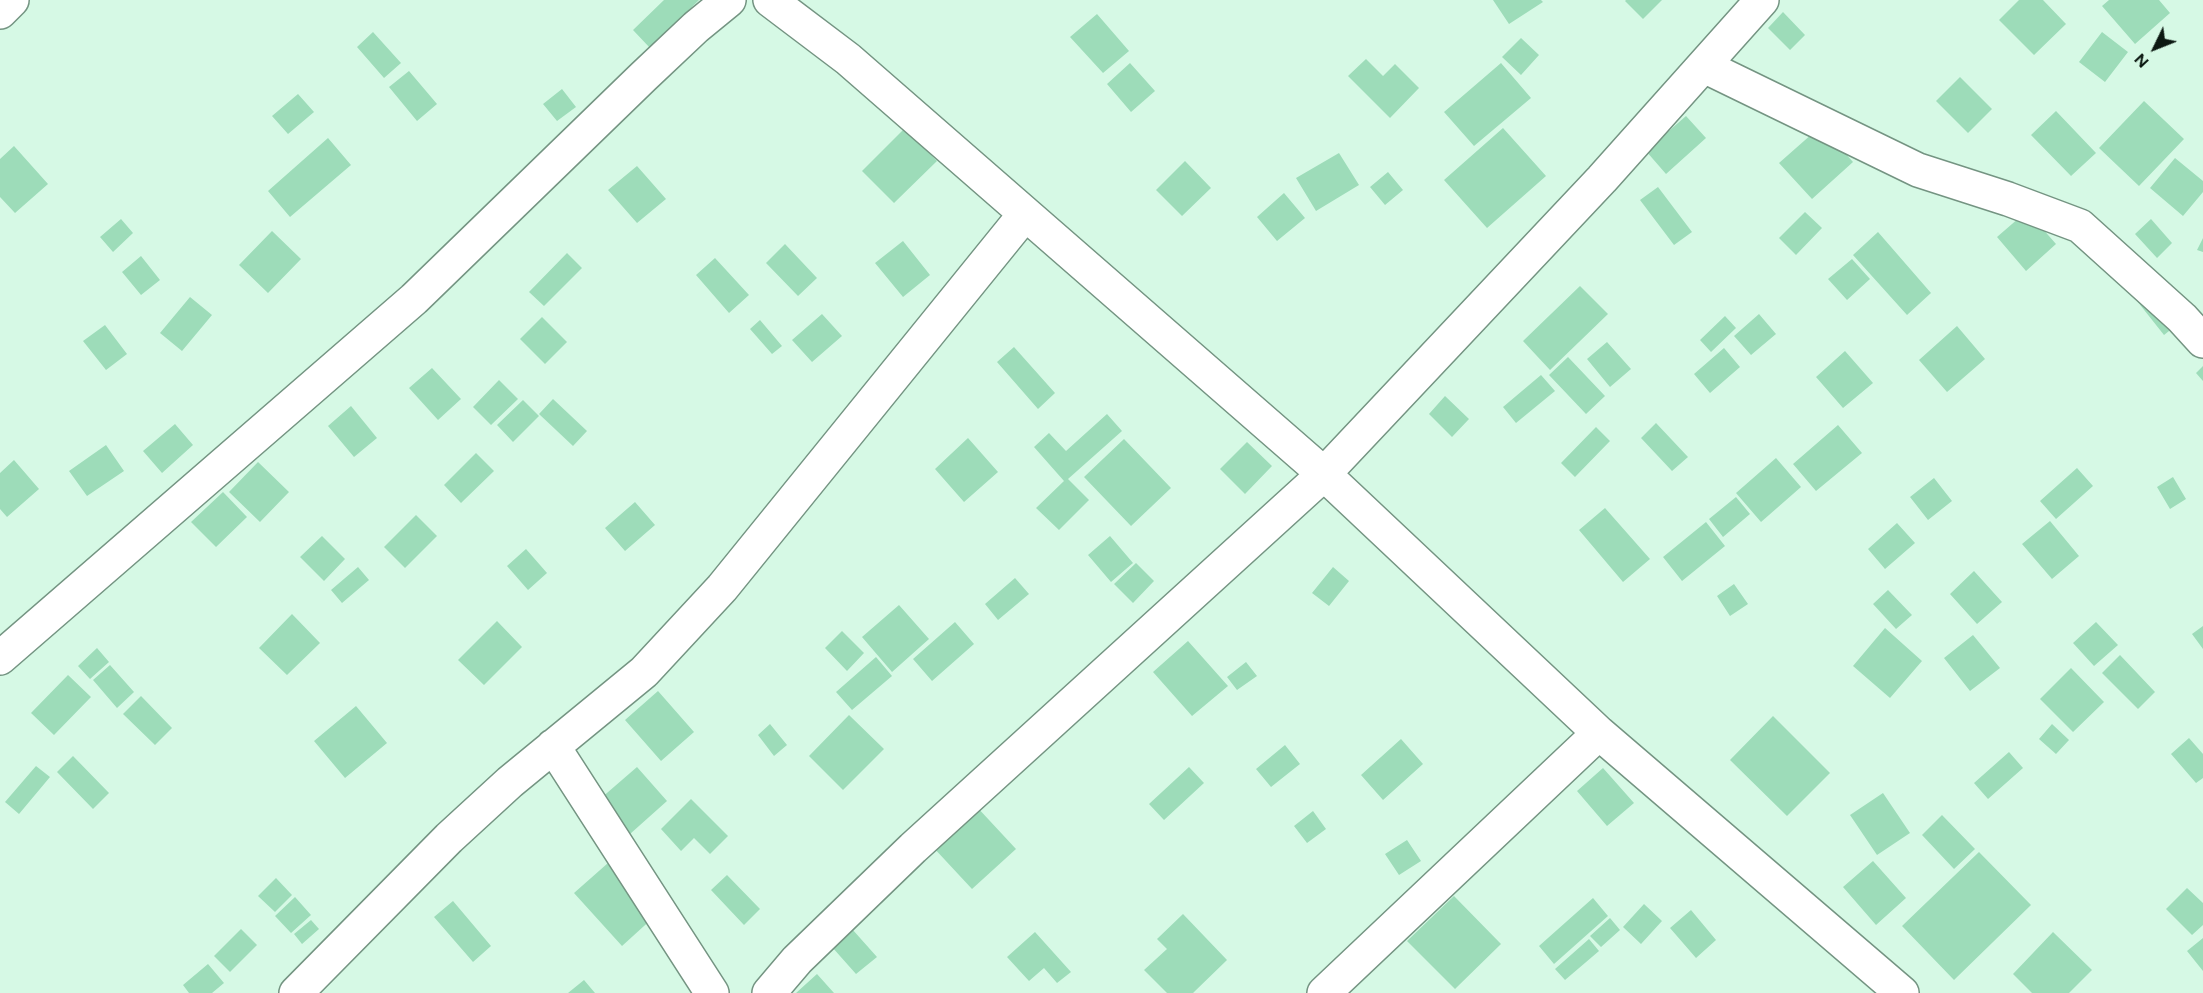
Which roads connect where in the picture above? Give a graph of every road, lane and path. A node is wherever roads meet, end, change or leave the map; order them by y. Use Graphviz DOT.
graph roads {
  1 [pos="12,0"];
  2 [pos="729,0"];
  3 [pos="770,0"];
  4 [pos="1762,0"];
  5 [pos="0,12"];
  6 [pos="1704,66"];
  7 [pos="1024,214"];
  8 [pos="2203,341"];
  9 [pos="1324,474"];
  10 [pos="0,657"];
  11 [pos="1599,733"];
  12 [pos="553,746"];
  13 [pos="296,993"];
  14 [pos="712,993"];
  15 [pos="769,993"];
  16 [pos="1324,993"];
  17 [pos="1902,993"];
  1 -- 5 [label="street"];
  2 -- 10 [label="street"];
  3 -- 7 [label="street"];
  4 -- 6 [label="street"];
  6 -- 8 [label="street"];
  6 -- 9 [label="street"];
  7 -- 9 [label="street"];
  7 -- 12 [label="street"];
  9 -- 11 [label="street"];
  9 -- 15 [label="street"];
  11 -- 16 [label="street"];
  11 -- 17 [label="street"];
  12 -- 13 [label="street"];
  12 -- 14 [label="street"];
}
